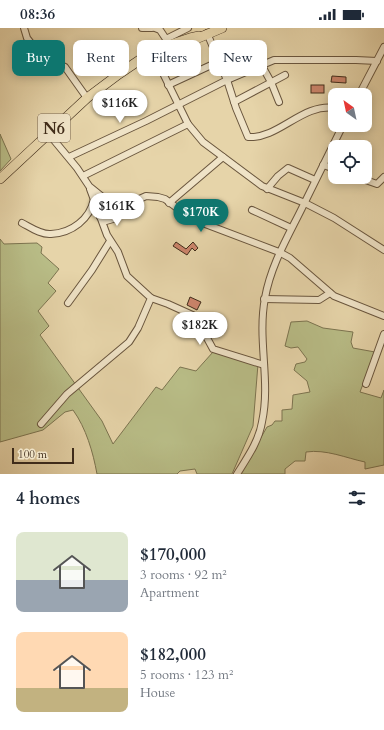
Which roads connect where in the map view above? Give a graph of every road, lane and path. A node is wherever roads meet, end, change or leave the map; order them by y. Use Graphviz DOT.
graph roads {
  1 [pos="24,28"];
  2 [pos="142,28"];
  3 [pos="154,28"];
  4 [pos="188,28"];
  5 [pos="222,28"];
  6 [pos="203,35"];
  7 [pos="166,40"];
  8 [pos="170,40"];
  9 [pos="178,40"];
  10 [pos="191,40"];
  11 [pos="209,45"];
  12 [pos="384,47"];
  13 [pos="377,61"];
  14 [pos="137,63"];
  15 [pos="267,63"];
  16 [pos="209,67"];
  17 [pos="267,75"];
  18 [pos="285,75"];
  19 [pos="164,76"];
  20 [pos="225,76"];
  21 [pos="236,76"];
  22 [pos="227,80"];
  23 [pos="271,82"];
  24 [pos="168,85"];
  25 [pos="363,88"];
  26 [pos="87,98"];
  27 [pos="234,102"];
  28 [pos="279,102"];
  29 [pos="178,105"];
  30 [pos="328,108"];
  31 [pos="188,124"];
  32 [pos="340,132"];
  33 [pos="48,133"];
  34 [pos="223,157"];
  35 [pos="69,158"];
  36 [pos="323,165"];
  37 [pos="328,167"];
  38 [pos="83,176"];
  39 [pos="384,177"];
  40 [pos="0,179"];
  41 [pos="315,180"];
  42 [pos="372,180"];
  43 [pos="382,183"];
  44 [pos="89,186"];
  45 [pos="267,189"];
  46 [pos="94,198"];
  47 [pos="169,202"];
  48 [pos="305,203"];
  49 [pos="115,207"];
  50 [pos="252,210"];
  51 [pos="100,217"];
  52 [pos="22,223"];
  53 [pos="291,228"];
  54 [pos="110,241"];
  55 [pos="384,250"];
  56 [pos="279,252"];
  57 [pos="330,293"];
  58 [pos="151,298"];
  59 [pos="264,299"];
  60 [pos="68,303"];
  61 [pos="384,316"];
  62 [pos="384,334"];
  63 [pos="264,364"];
  64 [pos="366,384"];
  65 [pos="41,424"];
  66 [pos="237,474"];
  1 -- 26 [label="street"];
  2 -- 3 [label="street"];
  3 -- 7 [label="street"];
  4 -- 8 [label="street"];
  5 -- 6 [label="highway, N6"];
  6 -- 9 [label="highway, N6"];
  6 -- 10 [label="highway, N6"];
  6 -- 11 [label="street"];
  12 -- 13 [label="street"];
  13 -- 15 [label="street"];
  13 -- 25 [label="street"];
  14 -- 26 [label="highway, N6"];
  16 -- 24 [label="street"];
  17 -- 23 [label="street"];
  18 -- 23 [label="street"];
  19 -- 24 [label="street"];
  20 -- 22 [label="street"];
  21 -- 22 [label="street"];
  22 -- 27 [label="street"];
  22 -- 29 [label="street"];
  23 -- 27 [label="street"];
  23 -- 28 [label="street"];
  24 -- 29 [label="street"];
  26 -- 33 [label="highway, N6"];
  27 -- 30 [label="street"];
  29 -- 31 [label="street"];
  29 -- 35 [label="street"];
  31 -- 34 [label="street"];
  31 -- 38 [label="street"];
  32 -- 36 [label="street"];
  33 -- 35 [label="street"];
  33 -- 40 [label="highway, N6"];
  34 -- 45 [label="street"];
  34 -- 47 [label="street"];
  35 -- 38 [label="street"];
  36 -- 37 [label="street"];
  36 -- 41 [label="street"];
  38 -- 44 [label="street"];
  39 -- 43 [label="street"];
  41 -- 45 [label="street"];
  41 -- 48 [label="street"];
  42 -- 43 [label="street"];
  44 -- 46 [label="street"];
  44 -- 49 [label="street"];
  45 -- 48 [label="street"];
  46 -- 51 [label="street"];
  46 -- 52 [label="street"];
  47 -- 49 [label="street"];
  47 -- 56 [label="street"];
  48 -- 53 [label="street"];
  48 -- 55 [label="street"];
  49 -- 51 [label="street"];
  50 -- 53 [label="street"];
  51 -- 54 [label="street"];
  53 -- 56 [label="street"];
  54 -- 58 [label="street"];
  54 -- 60 [label="street"];
  56 -- 57 [label="street"];
  56 -- 59 [label="street"];
  57 -- 59 [label="street"];
  57 -- 61 [label="street"];
  58 -- 63 [label="street"];
  58 -- 65 [label="street"];
  59 -- 63 [label="street"];
  62 -- 64 [label="street"];
  63 -- 66 [label="street"];
}
